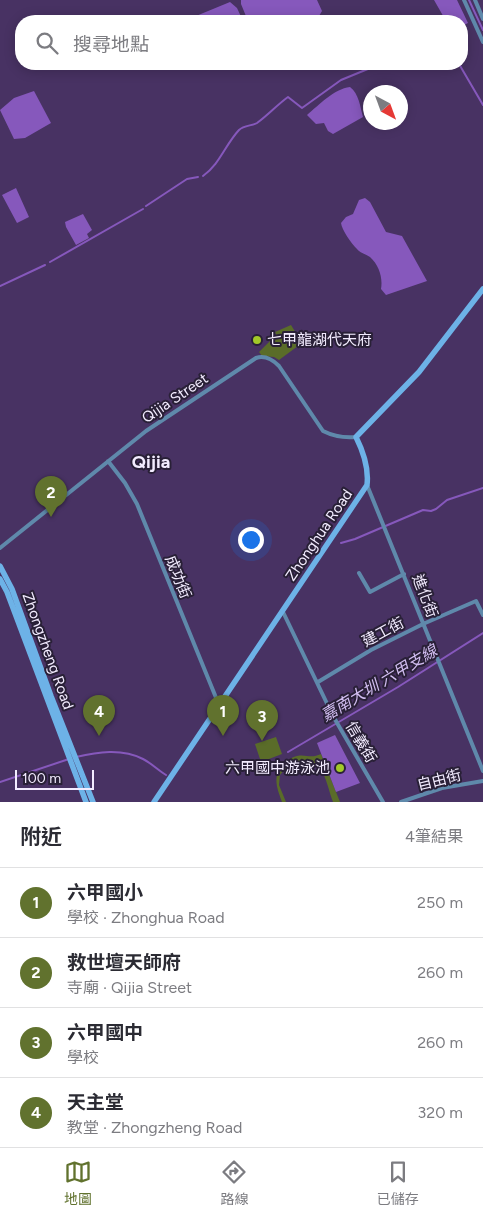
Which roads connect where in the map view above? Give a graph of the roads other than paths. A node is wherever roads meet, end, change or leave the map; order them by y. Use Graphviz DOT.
graph roads {
  1 [pos="464,0"];
  2 [pos="475,0"];
  3 [pos="483,19"];
  4 [pos="483,42"];
  5 [pos="483,289"];
  6 [pos="356,437"];
  7 [pos="108,461"];
  8 [pos="367,485"];
  9 [pos="0,548"];
  10 [pos="0,566"];
  11 [pos="359,573"];
  12 [pos="404,574"];
  13 [pos="0,579"];
  14 [pos="283,612"];
  15 [pos="483,615"];
  16 [pos="423,624"];
  17 [pos="318,682"];
  18 [pos="219,705"];
  19 [pos="483,771"];
  20 [pos="483,781"];
  21 [pos="86,802"];
  22 [pos="93,802"];
  23 [pos="154,802"];
  24 [pos="383,802"];
  25 [pos="401,802"];
  1 -- 4 [label="street"];
  2 -- 3 [label="street"];
  5 -- 6 [label="street"];
  6 -- 7 [label="street, Qijia Street"];
  6 -- 8 [label="street, Zhonghua Road"];
  7 -- 9 [label="street, Qijia Street"];
  7 -- 18 [label="street, 成功街"];
  8 -- 12 [label="street, 進化街"];
  8 -- 14 [label="street, Zhonghua Road"];
  10 -- 22 [label="street, Zhongzheng Road"];
  11 -- 12 [label="street"];
  12 -- 16 [label="street, 進化街"];
  13 -- 21 [label="street, Zhongzheng Road"];
  14 -- 17 [label="street, 信義街"];
  14 -- 18 [label="street, Zhonghua Road"];
  15 -- 16 [label="street, 建工街"];
  16 -- 17 [label="street, 建工街"];
  16 -- 19 [label="street, 進化街"];
  17 -- 24 [label="street, 信義街"];
  18 -- 23 [label="street, Zhonghua Road"];
  20 -- 25 [label="street, 自由街"];
}
